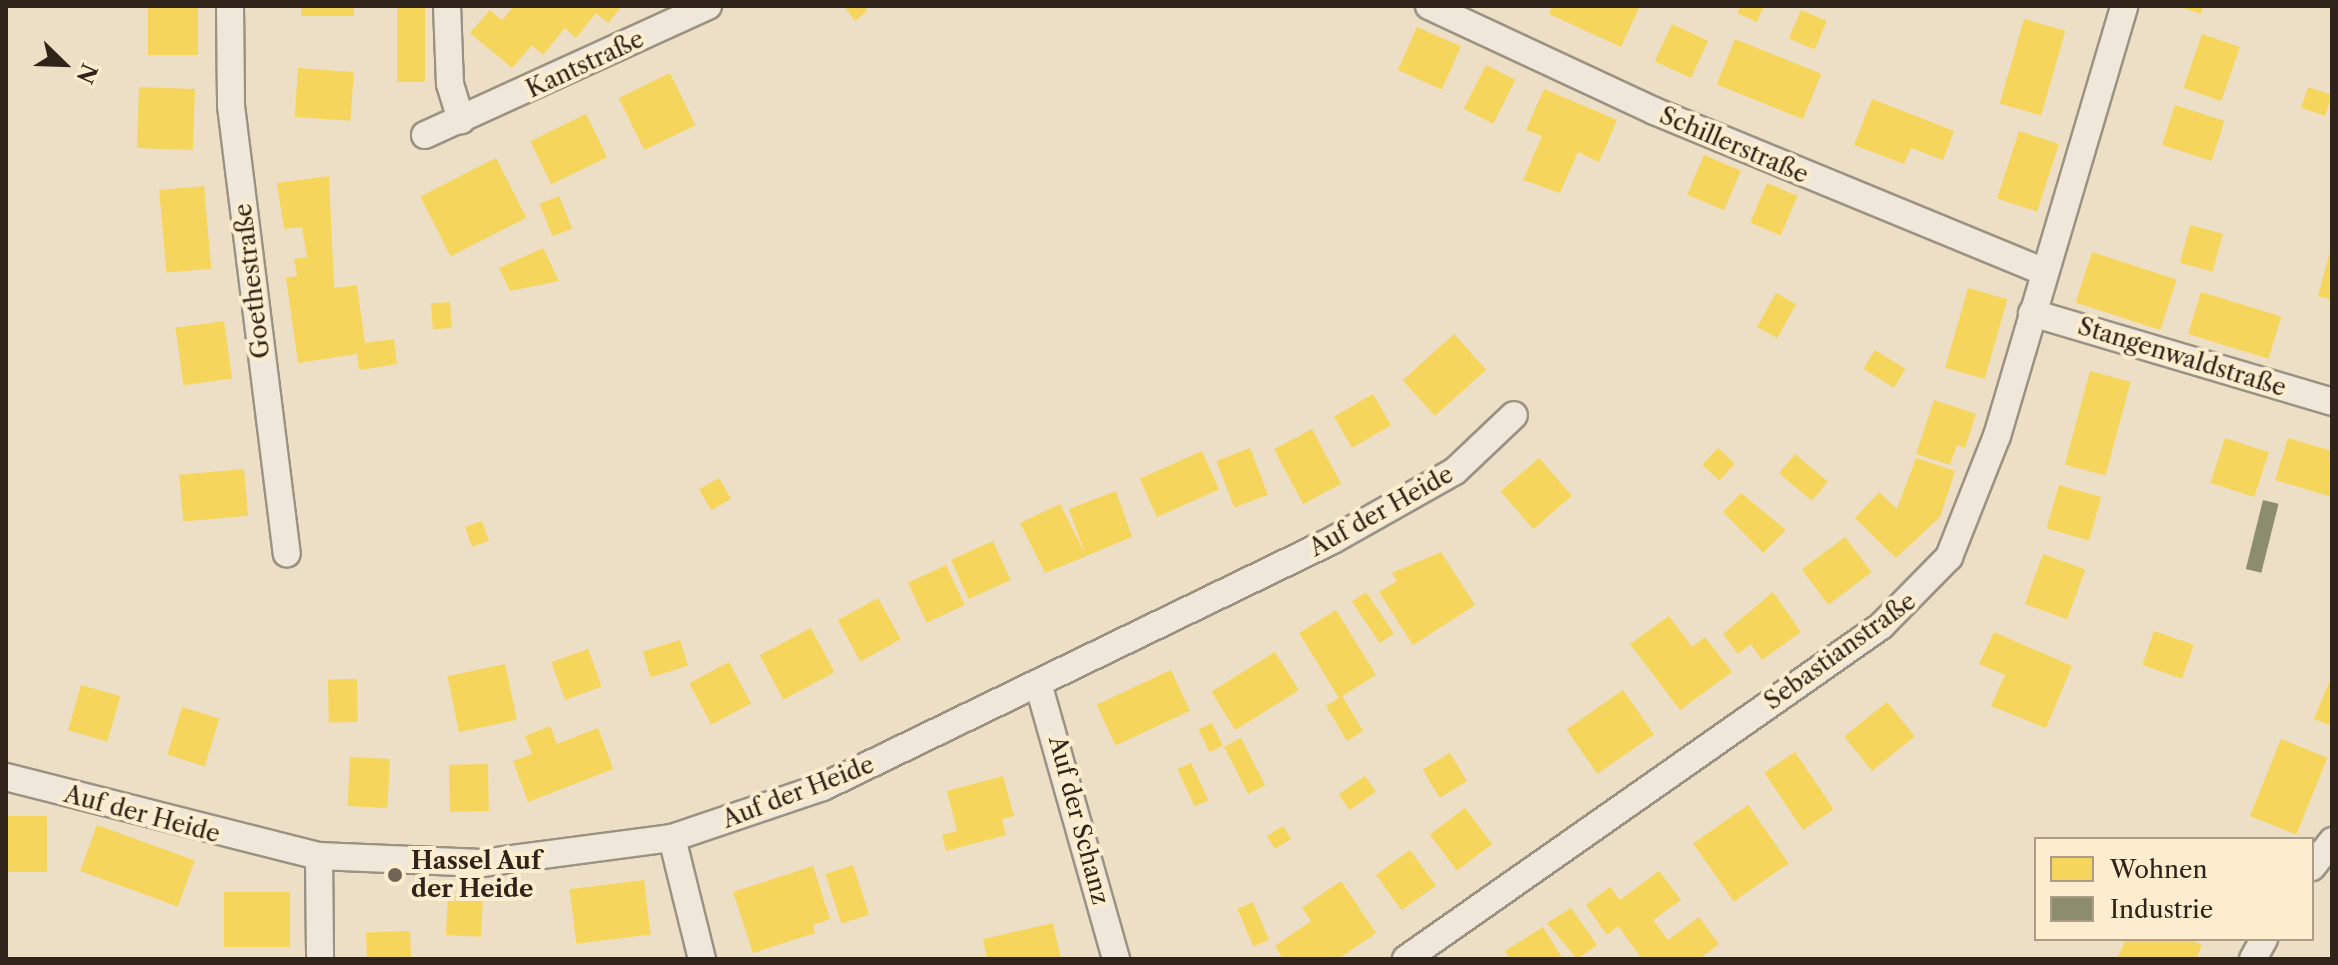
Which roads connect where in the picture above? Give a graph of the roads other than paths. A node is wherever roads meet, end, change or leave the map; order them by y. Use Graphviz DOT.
graph roads {
  1 [pos="230,6"];
  2 [pos="447,6"];
  3 [pos="708,6"];
  4 [pos="1429,6"];
  5 [pos="2124,6"];
  6 [pos="461,120"];
  7 [pos="425,135"];
  8 [pos="2044,272"];
  9 [pos="2032,313"];
  10 [pos="2332,402"];
  11 [pos="1514,415"];
  12 [pos="287,554"];
  13 [pos="1038,683"];
  14 [pos="6,777"];
  15 [pos="672,838"];
  16 [pos="2332,841"];
  17 [pos="319,856"];
  18 [pos="2314,864"];
  19 [pos="2263,941"];
  20 [pos="320,959"];
  21 [pos="702,959"];
  22 [pos="1116,959"];
  23 [pos="1406,959"];
  24 [pos="2253,959"];
  1 -- 12 [label="street, Goethestraße"];
  2 -- 6 [label="street"];
  3 -- 6 [label="street, Kantstraße"];
  4 -- 8 [label="street, Schillerstraße"];
  5 -- 8 [label="street, Sebastianstraße"];
  6 -- 7 [label="street, Kantstraße"];
  8 -- 9 [label="street, Sebastianstraße"];
  9 -- 10 [label="street, Stangenwaldstraße"];
  9 -- 23 [label="street, Sebastianstraße"];
  11 -- 13 [label="street, Auf der Heide"];
  13 -- 15 [label="street, Auf der Heide"];
  13 -- 22 [label="street, Auf der Schanz"];
  14 -- 17 [label="street, Auf der Heide"];
  15 -- 17 [label="street, Auf der Heide"];
  15 -- 21 [label="street"];
  16 -- 18 [label="street"];
  17 -- 20 [label="street"];
  19 -- 24 [label="street"];
}
